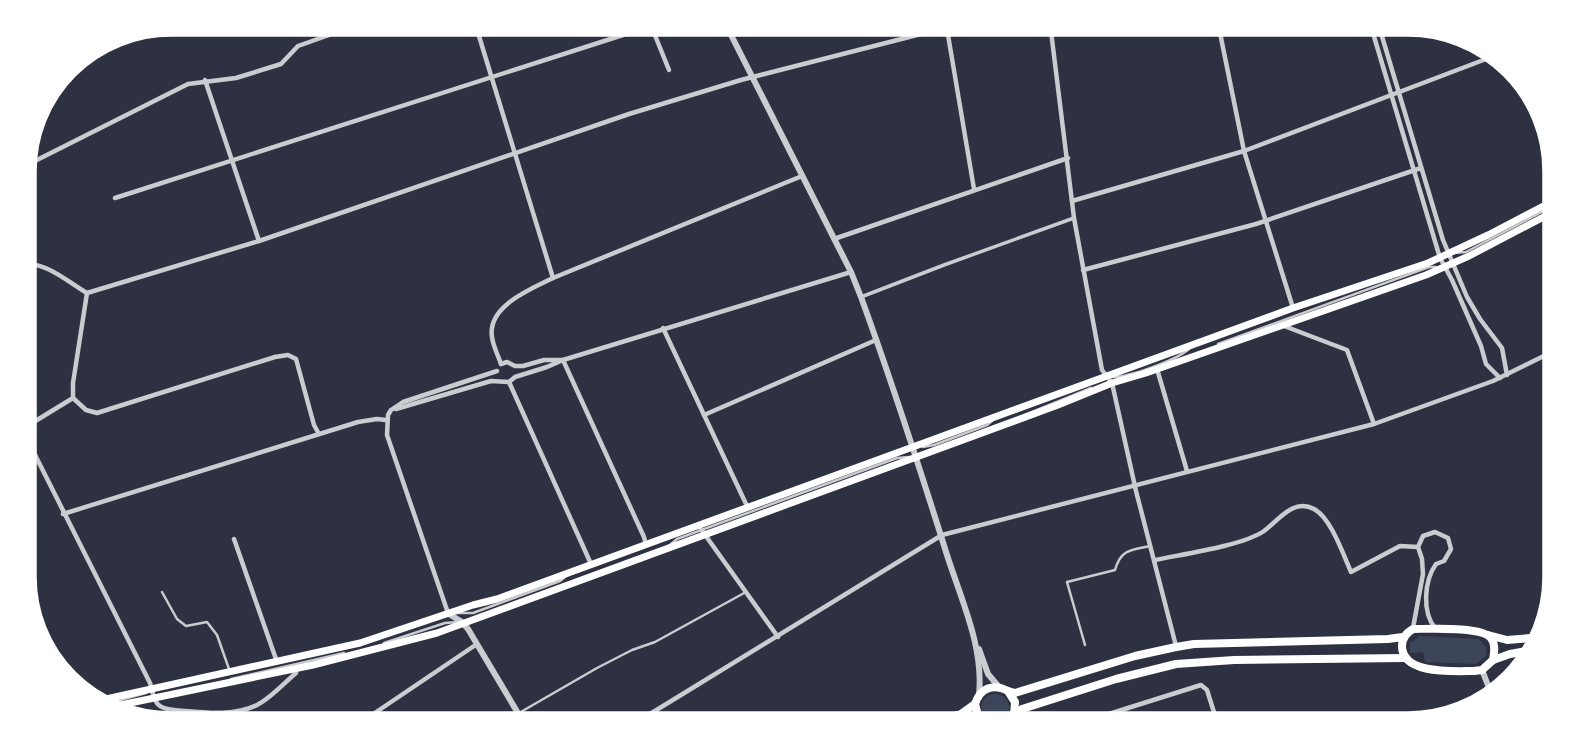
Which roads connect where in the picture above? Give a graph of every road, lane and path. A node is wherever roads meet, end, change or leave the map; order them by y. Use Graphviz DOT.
graph roads {
  1 [pos="329,35"];
  2 [pos="479,35"];
  3 [pos="618,35"];
  4 [pos="655,35"];
  5 [pos="731,35"];
  6 [pos="909,35"];
  7 [pos="948,35"];
  8 [pos="1052,35"];
  9 [pos="1220,35"];
  10 [pos="1373,35"];
  11 [pos="1381,35"];
  12 [pos="1485,59"];
  13 [pos="669,70"];
  14 [pos="753,77"];
  15 [pos="492,78"];
  16 [pos="205,80"];
  17 [pos="1398,93"];
  18 [pos="1391,96"];
  19 [pos="1244,150"];
  20 [pos="513,153"];
  21 [pos="1068,158"];
  22 [pos="35,161"];
  23 [pos="231,161"];
  24 [pos="1421,168"];
  25 [pos="1414,170"];
  26 [pos="802,176"];
  27 [pos="974,189"];
  28 [pos="115,198"];
  29 [pos="1072,201"];
  30 [pos="1544,211"];
  31 [pos="1544,212"];
  32 [pos="1074,218"];
  33 [pos="1265,221"];
  34 [pos="833,239"];
  35 [pos="258,240"];
  36 [pos="1449,254"];
  37 [pos="1440,258"];
  38 [pos="35,264"];
  39 [pos="1450,265"];
  40 [pos="1083,270"];
  41 [pos="851,272"];
  42 [pos="553,278"];
  43 [pos="87,293"];
  44 [pos="861,297"];
  45 [pos="1293,308"];
  46 [pos="1283,326"];
  47 [pos="663,328"];
  48 [pos="877,340"];
  49 [pos="1207,351"];
  50 [pos="1544,356"];
  51 [pos="563,360"];
  52 [pos="501,364"];
  53 [pos="515,366"];
  54 [pos="1157,369"];
  55 [pos="497,371"];
  56 [pos="1507,375"];
  57 [pos="1105,376"];
  58 [pos="515,377"];
  59 [pos="1500,378"];
  60 [pos="502,380"];
  61 [pos="509,382"];
  62 [pos="1112,383"];
  63 [pos="73,398"];
  64 [pos="391,410"];
  65 [pos="704,415"];
  66 [pos="386,420"];
  67 [pos="35,424"];
  68 [pos="1374,424"];
  69 [pos="319,434"];
  70 [pos="913,447"];
  71 [pos="35,454"];
  72 [pos="917,457"];
  73 [pos="1187,471"];
  74 [pos="1135,486"];
  75 [pos="747,506"];
  76 [pos="63,514"];
  77 [pos="701,530"];
  78 [pos="942,535"];
  79 [pos="234,540"];
  80 [pos="646,546"];
  81 [pos="1151,546"];
  82 [pos="1418,547"];
  83 [pos="1422,559"];
  84 [pos="1155,560"];
  85 [pos="1436,564"];
  86 [pos="592,565"];
  87 [pos="162,592"];
  88 [pos="746,592"];
  89 [pos="449,614"];
  90 [pos="463,622"];
  91 [pos="1413,629"];
  92 [pos="1435,629"];
  93 [pos="1488,635"];
  94 [pos="973,636"];
  95 [pos="778,637"];
  96 [pos="1404,637"];
  97 [pos="1529,638"];
  98 [pos="477,644"];
  99 [pos="1085,645"];
  100 [pos="1176,647"];
  101 [pos="1522,652"];
  102 [pos="1406,658"];
  103 [pos="1493,660"];
  104 [pos="277,663"];
  105 [pos="296,669"];
  106 [pos="1482,670"];
  107 [pos="230,672"];
  108 [pos="222,684"];
  109 [pos="1488,686"];
  110 [pos="152,689"];
  111 [pos="1003,689"];
  112 [pos="979,695"];
  113 [pos="110,698"];
  114 [pos="153,699"];
  115 [pos="116,702"];
  116 [pos="975,704"];
  117 [pos="124,705"];
  118 [pos="375,713"];
  119 [pos="519,713"];
  120 [pos="652,713"];
  121 [pos="961,713"];
  122 [pos="977,713"];
  123 [pos="1012,713"];
  124 [pos="1018,713"];
  125 [pos="1112,713"];
  126 [pos="1214,713"];
  1 -- 16 [label="street"];
  2 -- 15 [label="street"];
  3 -- 15 [label="street"];
  4 -- 13 [label="street"];
  5 -- 14 [label="street"];
  6 -- 14 [label="street"];
  7 -- 27 [label="street"];
  8 -- 21 [label="street"];
  9 -- 19 [label="street"];
  10 -- 18 [label="street"];
  11 -- 17 [label="street"];
  12 -- 17 [label="street"];
  14 -- 20 [label="street"];
  14 -- 26 [label="street"];
  15 -- 20 [label="street"];
  15 -- 23 [label="street"];
  16 -- 22 [label="street"];
  16 -- 23 [label="street"];
  17 -- 18 [label="street"];
  17 -- 24 [label="street"];
  18 -- 19 [label="street"];
  18 -- 25 [label="street"];
  19 -- 29 [label="street"];
  19 -- 33 [label="street"];
  20 -- 35 [label="street"];
  20 -- 42 [label="street"];
  21 -- 27 [label="street"];
  21 -- 29 [label="street"];
  23 -- 28 [label="street"];
  23 -- 35 [label="street"];
  24 -- 25 [label="street"];
  24 -- 36 [label="street"];
  25 -- 33 [label="street"];
  25 -- 37 [label="street"];
  26 -- 34 [label="street"];
  26 -- 42 [label="street"];
  27 -- 34 [label="street"];
  29 -- 32 [label="street"];
  30 -- 36 [label="main road"];
  31 -- 39 [label="main road"];
  32 -- 40 [label="street"];
  32 -- 44 [label="street"];
  33 -- 40 [label="street"];
  33 -- 45 [label="street"];
  34 -- 41 [label="street"];
  35 -- 43 [label="street"];
  36 -- 37 [label="main road"];
  36 -- 39 [label="street"];
  37 -- 39 [label="street"];
  37 -- 45 [label="main road"];
  38 -- 43 [label="street"];
  39 -- 46 [label="main road"];
  39 -- 49 [label="lane"];
  39 -- 56 [label="street"];
  39 -- 59 [label="street"];
  40 -- 57 [label="street"];
  41 -- 44 [label="street"];
  41 -- 47 [label="street"];
  42 -- 52 [label="street"];
  43 -- 63 [label="street"];
  44 -- 48 [label="street"];
  45 -- 57 [label="main road"];
  46 -- 49 [label="main road"];
  46 -- 68 [label="street"];
  47 -- 51 [label="street"];
  47 -- 65 [label="street"];
  48 -- 65 [label="street"];
  48 -- 70 [label="street"];
  49 -- 54 [label="main road"];
  50 -- 56 [label="street"];
  51 -- 53 [label="street"];
  51 -- 58 [label="street"];
  51 -- 80 [label="street"];
  52 -- 53 [label="street"];
  52 -- 55 [label="street"];
  53 -- 58 [label="street"];
  54 -- 62 [label="main road"];
  54 -- 73 [label="street"];
  55 -- 60 [label="street"];
  55 -- 64 [label="street"];
  56 -- 59 [label="street"];
  57 -- 62 [label="street"];
  57 -- 70 [label="main road"];
  58 -- 61 [label="street"];
  59 -- 68 [label="street"];
  60 -- 61 [label="street"];
  60 -- 64 [label="street"];
  61 -- 86 [label="street"];
  62 -- 72 [label="main road"];
  62 -- 74 [label="street"];
  63 -- 67 [label="street"];
  63 -- 69 [label="street"];
  64 -- 66 [label="street"];
  65 -- 75 [label="street"];
  66 -- 69 [label="street"];
  66 -- 89 [label="street"];
  68 -- 73 [label="street"];
  69 -- 76 [label="street"];
  70 -- 72 [label="street"];
  70 -- 75 [label="main road"];
  71 -- 76 [label="street"];
  72 -- 77 [label="main road"];
  72 -- 78 [label="street"];
  73 -- 74 [label="street"];
  74 -- 78 [label="street"];
  74 -- 81 [label="street"];
  75 -- 77 [label="main road"];
  76 -- 110 [label="street"];
  77 -- 80 [label="main road"];
  77 -- 88 [label="street"];
  77 -- 90 [label="main road"];
  78 -- 94 [label="street"];
  78 -- 95 [label="street"];
  79 -- 104 [label="street"];
  80 -- 86 [label="main road"];
  81 -- 84 [label="street"];
  81 -- 99 [label="lane"];
  82 -- 83 [label="street"];
  82 -- 84 [label="street"];
  82 -- 85 [label="street"];
  83 -- 85 [label="street"];
  83 -- 91 [label="street"];
  84 -- 100 [label="street"];
  85 -- 92 [label="street"];
  86 -- 89 [label="main road"];
  87 -- 107 [label="lane"];
  88 -- 95 [label="street"];
  88 -- 119 [label="lane"];
  89 -- 90 [label="street"];
  89 -- 104 [label="main road"];
  90 -- 98 [label="street"];
  90 -- 105 [label="main road"];
  90 -- 108 [label="lane"];
  91 -- 92 [label="main road"];
  91 -- 96 [label="main road"];
  92 -- 93 [label="main road"];
  93 -- 97 [label="main road"];
  93 -- 103 [label="main road"];
  94 -- 111 [label="street"];
  94 -- 112 [label="street"];
  95 -- 120 [label="street"];
  96 -- 100 [label="main road"];
  96 -- 102 [label="main road"];
  98 -- 118 [label="street"];
  98 -- 119 [label="street"];
  100 -- 111 [label="main road"];
  101 -- 103 [label="main road"];
  102 -- 106 [label="main road"];
  102 -- 124 [label="main road"];
  103 -- 106 [label="main road"];
  104 -- 107 [label="main road"];
  105 -- 108 [label="main road"];
  105 -- 114 [label="street"];
  106 -- 109 [label="street"];
  107 -- 110 [label="main road"];
  108 -- 114 [label="main road"];
  110 -- 113 [label="main road"];
  110 -- 114 [label="street"];
  110 -- 115 [label="lane"];
  111 -- 112 [label="main road"];
  111 -- 123 [label="main road"];
  112 -- 116 [label="main road"];
  114 -- 117 [label="main road"];
  116 -- 121 [label="main road"];
  116 -- 122 [label="main road"];
  125 -- 126 [label="street"];
}
